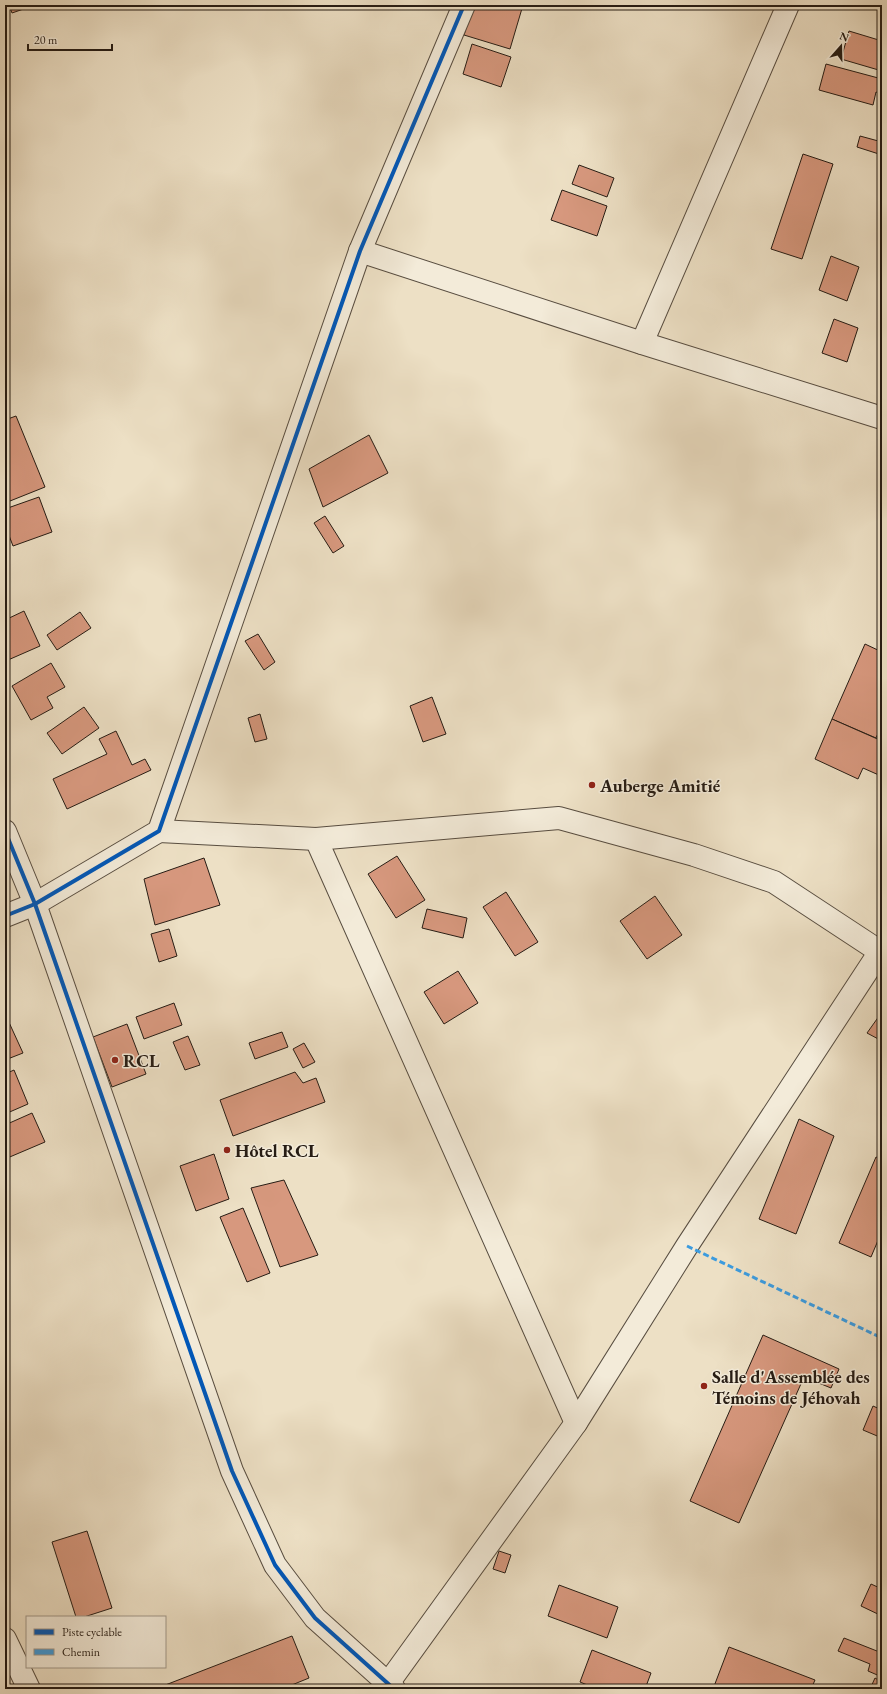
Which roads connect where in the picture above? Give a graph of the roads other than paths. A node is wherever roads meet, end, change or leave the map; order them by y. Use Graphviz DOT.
graph roads {
  1 [pos="464,5"];
  2 [pos="788,5"];
  3 [pos="360,251"];
  4 [pos="642,343"];
  5 [pos="882,418"];
  6 [pos="159,831"];
  7 [pos="5,832"];
  8 [pos="316,839"];
  9 [pos="34,904"];
  10 [pos="5,916"];
  11 [pos="881,953"];
  12 [pos="576,1424"];
  13 [pos="5,1638"];
  14 [pos="389,1687"];
  15 [pos="29,1689"];
  1 -- 3 [label="street"];
  2 -- 4 [label="street"];
  3 -- 4 [label="street"];
  3 -- 6 [label="street"];
  4 -- 5 [label="street"];
  6 -- 8 [label="street"];
  6 -- 9 [label="street"];
  7 -- 9 [label="street"];
  8 -- 11 [label="street"];
  8 -- 12 [label="street"];
  9 -- 10 [label="street"];
  9 -- 14 [label="street"];
  11 -- 12 [label="street"];
  12 -- 14 [label="street"];
  13 -- 15 [label="street"];
}
